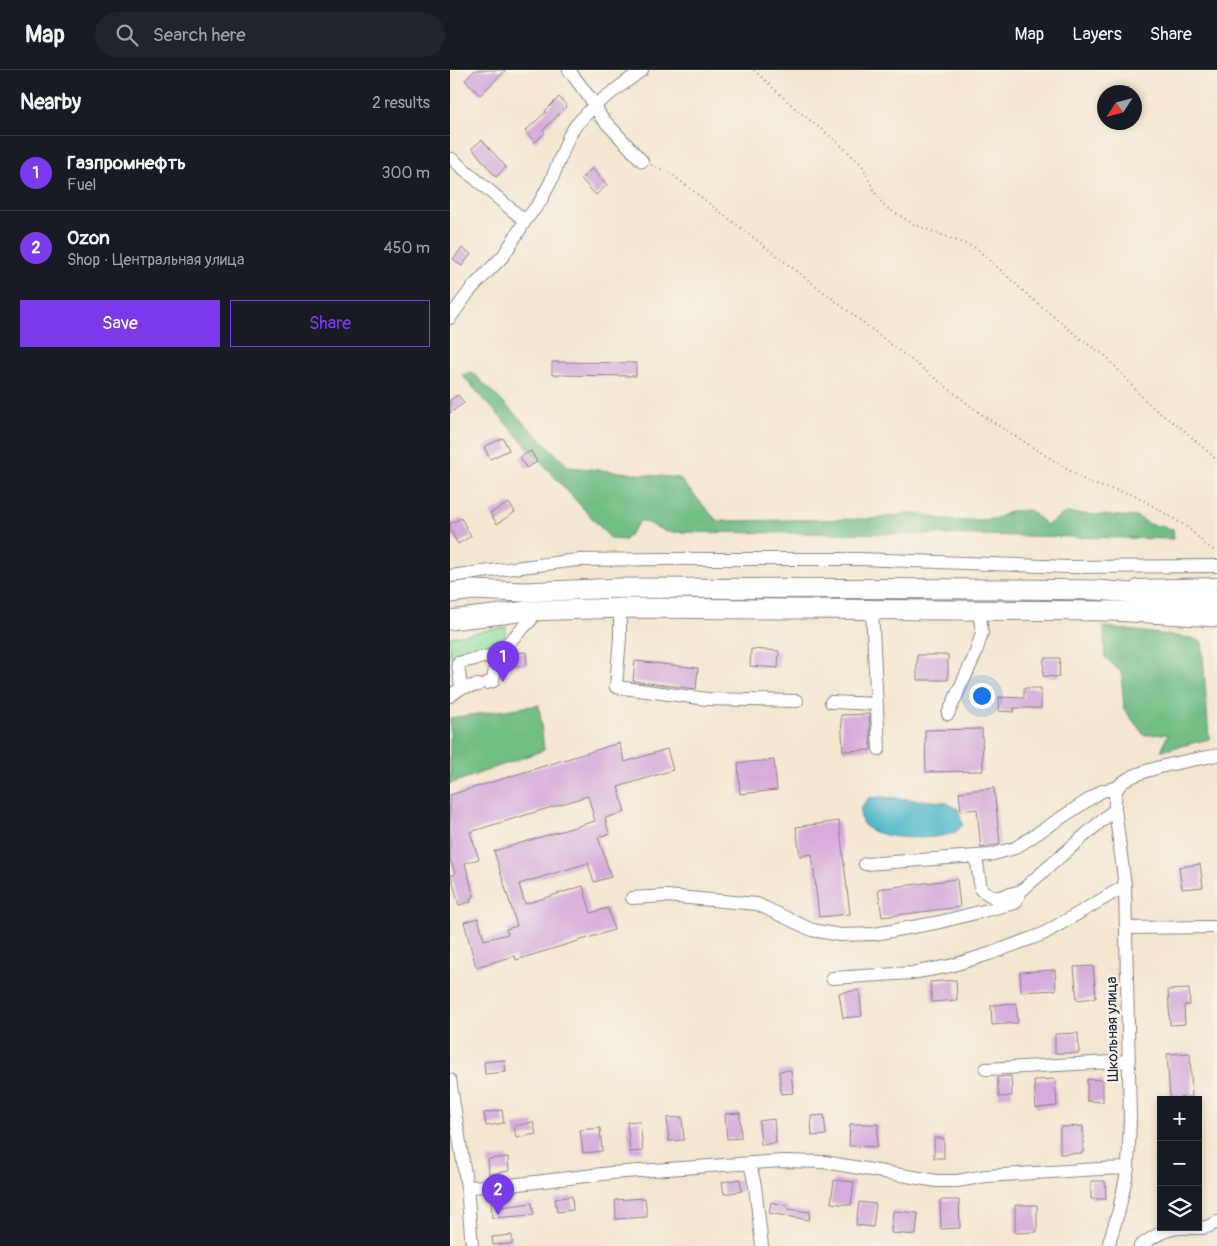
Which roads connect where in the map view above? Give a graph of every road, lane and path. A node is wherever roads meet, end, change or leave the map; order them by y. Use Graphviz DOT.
graph roads {
  1 [pos="569,70"];
  2 [pos="642,70"];
  3 [pos="754,70"];
  4 [pos="595,105"];
  5 [pos="452,159"];
  6 [pos="642,161"];
  7 [pos="525,221"];
  8 [pos="450,318"];
  9 [pos="1217,460"];
  10 [pos="1217,552"];
  11 [pos="1217,566"];
  12 [pos="450,576"];
  13 [pos="1217,584"];
  14 [pos="1097,590"];
  15 [pos="524,592"];
  16 [pos="450,593"];
  17 [pos="1217,600"];
  18 [pos="450,602"];
  19 [pos="693,609"];
  20 [pos="872,609"];
  21 [pos="979,610"];
  22 [pos="1114,611"];
  23 [pos="620,615"];
  24 [pos="1217,617"];
  25 [pos="450,620"];
  26 [pos="531,620"];
  27 [pos="1217,626"];
  28 [pos="450,628"];
  29 [pos="497,654"];
  30 [pos="461,688"];
  31 [pos="450,696"];
  32 [pos="797,701"];
  33 [pos="831,702"];
  34 [pos="876,704"];
  35 [pos="948,714"];
  36 [pos="879,749"];
  37 [pos="1217,755"];
  38 [pos="1118,787"];
  39 [pos="1115,809"];
  40 [pos="976,856"];
  41 [pos="865,864"];
  42 [pos="1125,886"];
  43 [pos="1021,891"];
  44 [pos="632,898"];
  45 [pos="1217,927"];
  46 [pos="1126,928"];
  47 [pos="832,978"];
  48 [pos="1129,1061"];
  49 [pos="986,1069"];
  50 [pos="450,1080"];
  51 [pos="750,1164"];
  52 [pos="1128,1168"];
  53 [pos="467,1187"];
  54 [pos="1217,1222"];
  55 [pos="472,1246"];
  56 [pos="762,1246"];
  57 [pos="1108,1246"];
  58 [pos="1140,1246"];
  1 -- 4 [label="street"];
  2 -- 4 [label="street"];
  3 -- 9 [label="path"];
  4 -- 6 [label="street"];
  4 -- 7 [label="street"];
  5 -- 7 [label="street"];
  6 -- 10 [label="path"];
  7 -- 8 [label="street"];
  11 -- 12 [label="street"];
  13 -- 14 [label="street"];
  14 -- 15 [label="highway"];
  14 -- 17 [label="highway"];
  15 -- 16 [label="highway"];
  15 -- 18 [label="highway"];
  19 -- 20 [label="highway"];
  19 -- 23 [label="highway"];
  19 -- 25 [label="highway"];
  20 -- 21 [label="highway"];
  20 -- 34 [label="street"];
  21 -- 22 [label="highway"];
  21 -- 35 [label="street"];
  22 -- 24 [label="highway"];
  22 -- 27 [label="street"];
  23 -- 26 [label="highway"];
  23 -- 32 [label="street"];
  26 -- 28 [label="highway"];
  26 -- 29 [label="street"];
  29 -- 30 [label="street"];
  29 -- 30 [label="street"];
  30 -- 31 [label="street"];
  33 -- 34 [label="street"];
  34 -- 36 [label="street"];
  37 -- 38 [label="street"];
  38 -- 39 [label="street, Школьная улица"];
  38 -- 40 [label="street"];
  39 -- 42 [label="street, Школьная улица"];
  39 -- 43 [label="street"];
  40 -- 41 [label="street"];
  40 -- 43 [label="street"];
  42 -- 46 [label="street, Школьная улица"];
  42 -- 47 [label="street"];
  43 -- 44 [label="street"];
  45 -- 46 [label="street"];
  46 -- 48 [label="street, Школьная улица"];
  48 -- 49 [label="street"];
  48 -- 52 [label="street, Школьная улица"];
  50 -- 53 [label="street"];
  51 -- 52 [label="street"];
  51 -- 53 [label="street"];
  51 -- 56 [label="street"];
  52 -- 57 [label="street, Школьная улица"];
  53 -- 55 [label="street"];
  54 -- 58 [label="street"];
}
